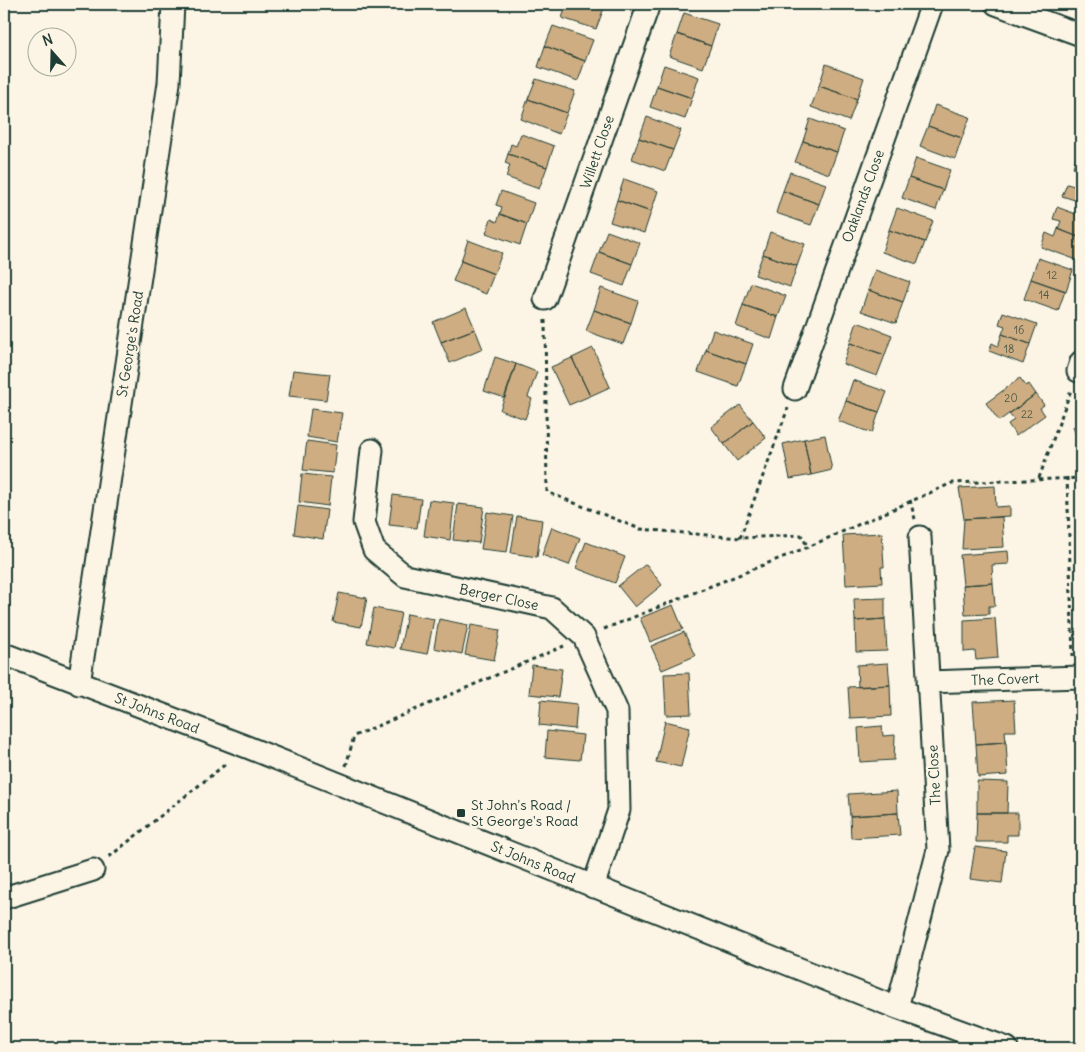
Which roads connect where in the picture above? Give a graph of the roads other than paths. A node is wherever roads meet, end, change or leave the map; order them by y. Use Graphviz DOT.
graph roads {
  1 [pos="173,4"];
  2 [pos="649,4"];
  3 [pos="932,4"];
  4 [pos="996,4"];
  5 [pos="1081,35"];
  6 [pos="545,300"];
  7 [pos="795,389"];
  8 [pos="372,450"];
  9 [pos="920,537"];
  10 [pos="4,654"];
  11 [pos="1078,677"];
  12 [pos="928,682"];
  13 [pos="79,684"];
  14 [pos="93,870"];
  15 [pos="593,886"];
  16 [pos="4,898"];
  17 [pos="897,1008"];
  18 [pos="1007,1048"];
  1 -- 13 [label="street, St George's Road"];
  2 -- 6 [label="street, Willett Close"];
  3 -- 7 [label="street, Oaklands Close"];
  4 -- 5 [label="street"];
  8 -- 15 [label="street, Berger Close"];
  9 -- 12 [label="street, The Close"];
  10 -- 13 [label="street, St Johns Road"];
  11 -- 12 [label="street, The Covert"];
  12 -- 17 [label="street, The Close"];
  13 -- 15 [label="street, St Johns Road"];
  14 -- 16 [label="street"];
  15 -- 17 [label="street, St Johns Road"];
  17 -- 18 [label="street, St Johns Road"];
}
